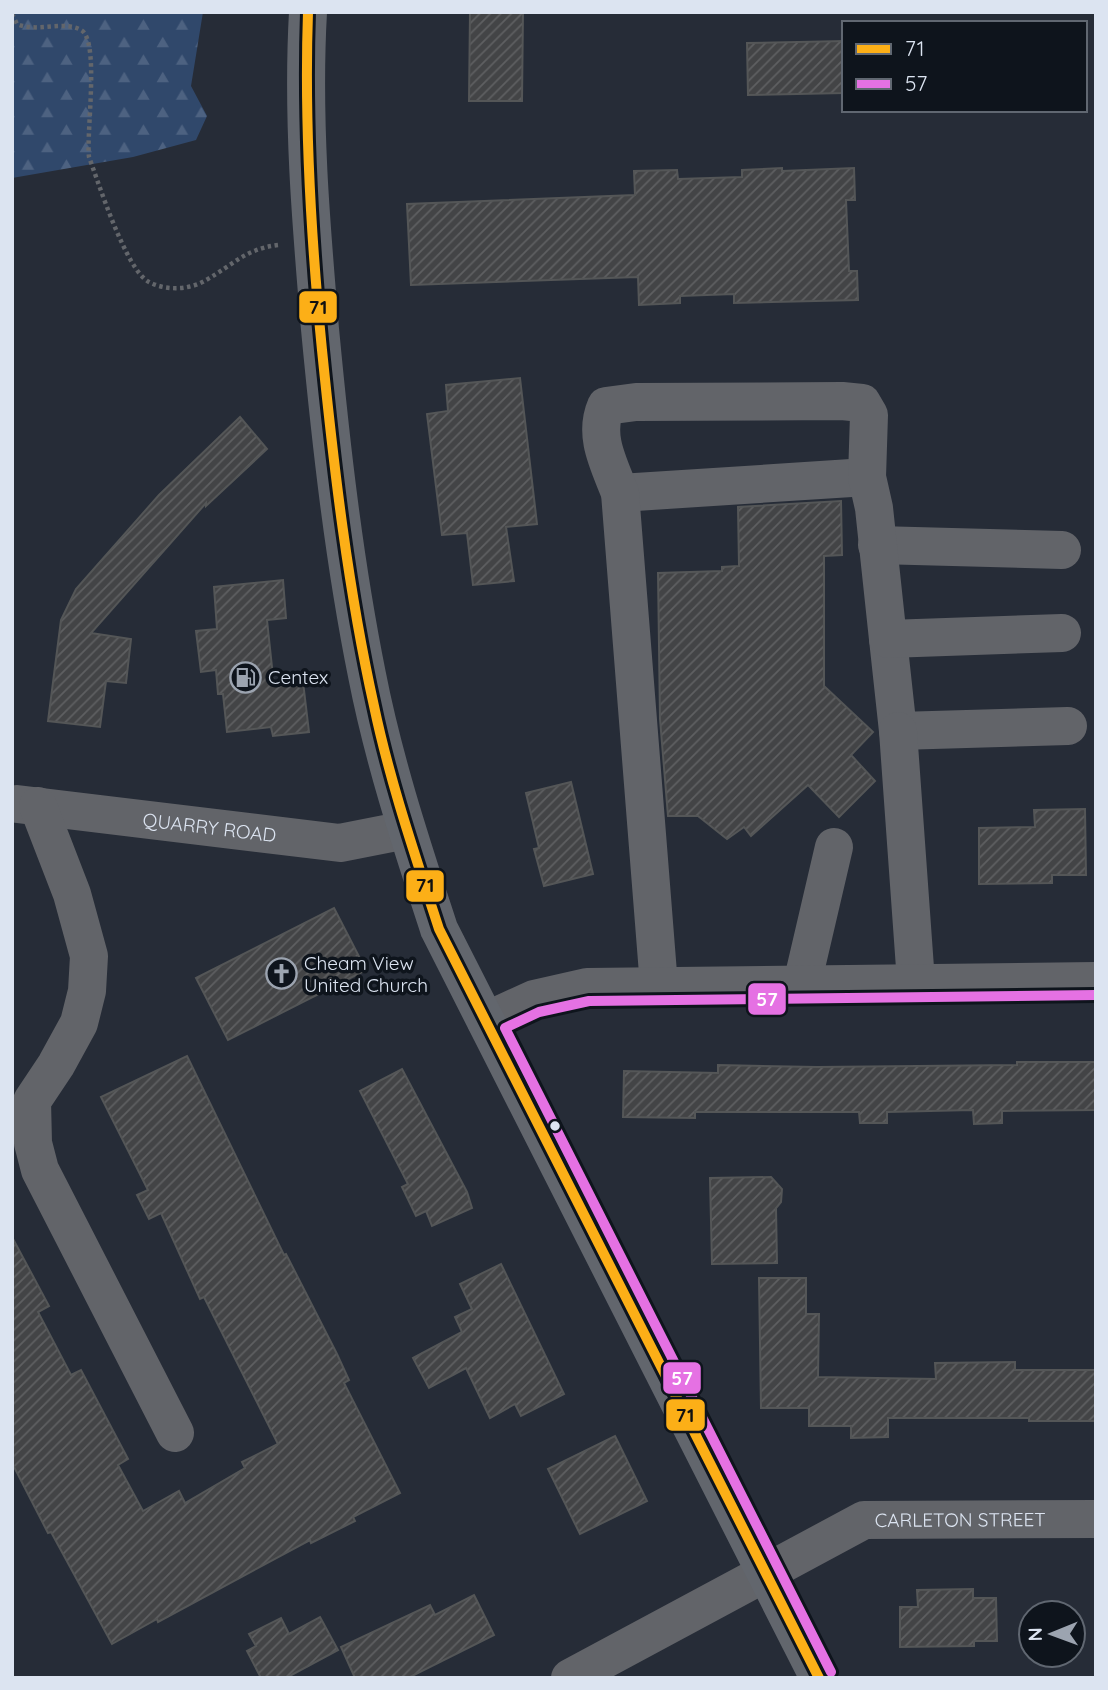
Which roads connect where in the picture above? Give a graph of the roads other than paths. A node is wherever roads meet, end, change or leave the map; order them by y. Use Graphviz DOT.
graph roads {
  1 [pos="308,12"];
  2 [pos="867,477"];
  3 [pos="620,492"];
  4 [pos="877,545"];
  5 [pos="1062,550"];
  6 [pos="1062,633"];
  7 [pos="888,639"];
  8 [pos="1068,726"];
  9 [pos="898,731"];
  10 [pos="25,805"];
  11 [pos="407,830"];
  12 [pos="834,847"];
  13 [pos="1096,981"];
  14 [pos="916,982"];
  15 [pos="802,984"];
  16 [pos="659,986"];
  17 [pos="485,1021"];
  18 [pos="175,1433"];
  19 [pos="1096,1519"];
  20 [pos="765,1572"];
  21 [pos="570,1678"];
  22 [pos="819,1678"];
  1 -- 11 [label="main road"];
  2 -- 3 [label="street"];
  2 -- 3 [label="street"];
  2 -- 4 [label="street"];
  3 -- 16 [label="street"];
  4 -- 5 [label="street"];
  4 -- 7 [label="street"];
  6 -- 7 [label="street"];
  7 -- 9 [label="street"];
  8 -- 9 [label="street"];
  9 -- 14 [label="street"];
  10 -- 11 [label="street, QUARRY ROAD"];
  10 -- 18 [label="street"];
  11 -- 17 [label="main road"];
  12 -- 15 [label="street"];
  13 -- 14 [label="street"];
  14 -- 15 [label="street"];
  15 -- 16 [label="street"];
  16 -- 17 [label="street"];
  17 -- 20 [label="main road"];
  19 -- 20 [label="street, CARLETON STREET"];
  20 -- 21 [label="street, CARLETON STREET"];
  20 -- 22 [label="main road"];
}
